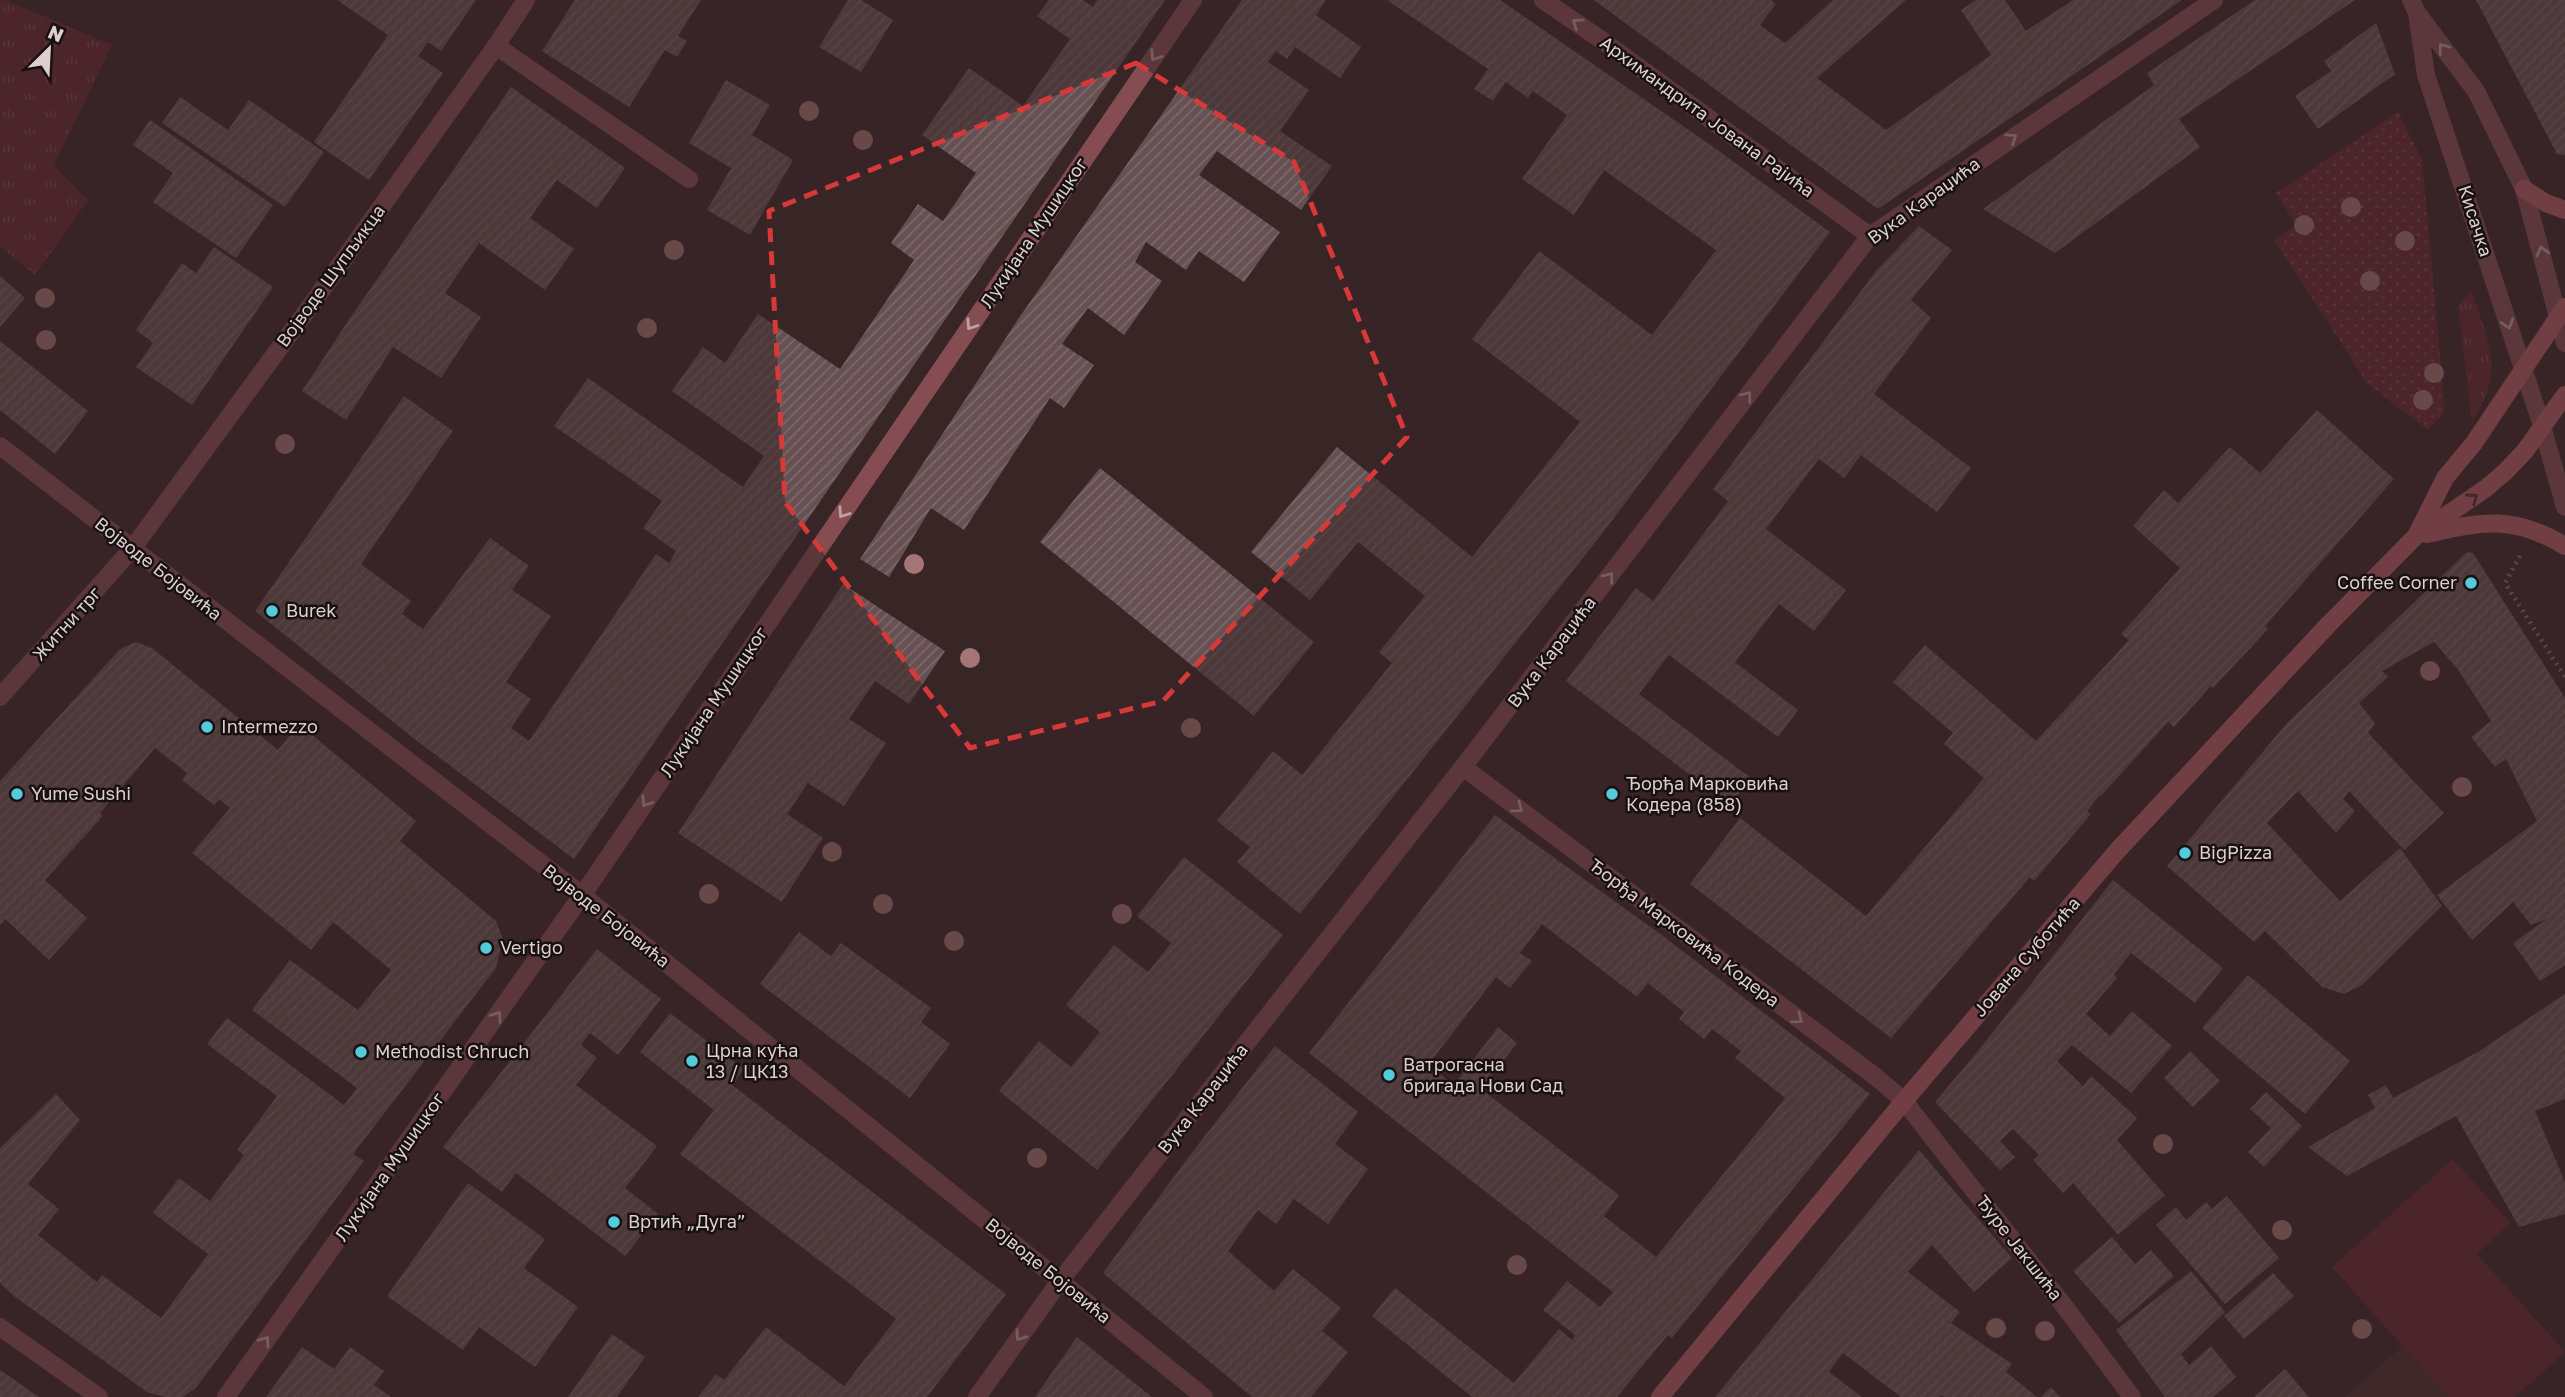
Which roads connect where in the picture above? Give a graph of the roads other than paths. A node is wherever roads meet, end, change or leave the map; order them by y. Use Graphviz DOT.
graph roads {
  1 [pos="526,0"];
  2 [pos="1193,0"];
  3 [pos="1543,0"];
  4 [pos="2214,0"];
  5 [pos="2414,6"];
  6 [pos="496,46"];
  7 [pos="690,179"];
  8 [pos="2524,189"];
  9 [pos="2565,210"];
  10 [pos="1870,236"];
  11 [pos="2562,312"];
  12 [pos="2565,343"];
  13 [pos="2524,372"];
  14 [pos="2565,395"];
  15 [pos="2542,426"];
  16 [pos="0,446"];
  17 [pos="2565,507"];
  18 [pos="2417,536"];
  19 [pos="2565,545"];
  20 [pos="132,549"];
  21 [pos="0,697"];
  22 [pos="1463,767"];
  23 [pos="582,895"];
  24 [pos="1904,1101"];
  25 [pos="1060,1280"];
  26 [pos="0,1327"];
  27 [pos="99,1397"];
  28 [pos="226,1397"];
  29 [pos="977,1397"];
  30 [pos="1204,1397"];
  31 [pos="1660,1397"];
  32 [pos="2132,1397"];
  1 -- 6 [label="street, Војводе Шупљикца"];
  2 -- 23 [label="street, Лукијана Мушицког, one-way"];
  10 -- 3 [label="street, Архимандрита Јована Рајића, one-way"];
  10 -- 4 [label="street, Вука Караџића, one-way"];
  8 -- 5 [label="street, Кисачка, one-way"];
  5 -- 13 [label="street, Кисачка, one-way"];
  6 -- 7 [label="street"];
  6 -- 20 [label="street, Војводе Шупљикца"];
  8 -- 9 [label="main road"];
  11 -- 8 [label="street, Кисачка, one-way"];
  22 -- 10 [label="street, Вука Караџића, one-way"];
  11 -- 12 [label="street, Кисачка"];
  11 -- 13 [label="main road, Јована Суботића"];
  13 -- 15 [label="street, Кисачка"];
  13 -- 18 [label="main road, Јована Суботића"];
  14 -- 15 [label="main road, Јована Суботића"];
  15 -- 17 [label="street, Кисачка"];
  18 -- 15 [label="main road, Јована Суботића, one-way"];
  16 -- 20 [label="street, Војводе Бојовића"];
  18 -- 19 [label="main road"];
  18 -- 24 [label="main road, Јована Суботића"];
  20 -- 21 [label="street, Житни трг"];
  20 -- 23 [label="street, Војводе Бојовића"];
  22 -- 24 [label="street, Ђорђа Марковића Кодера, one-way"];
  22 -- 25 [label="street, Вука Караџића"];
  23 -- 25 [label="street, Војводе Бојовића"];
  28 -- 23 [label="street, Лукијана Мушицког, one-way"];
  24 -- 31 [label="main road, Јована Суботића"];
  24 -- 32 [label="street, Ђуре Јакшића"];
  25 -- 29 [label="street, Вука Караџића, one-way"];
  25 -- 30 [label="street, Војводе Бојовића"];
  26 -- 27 [label="street"];
}
